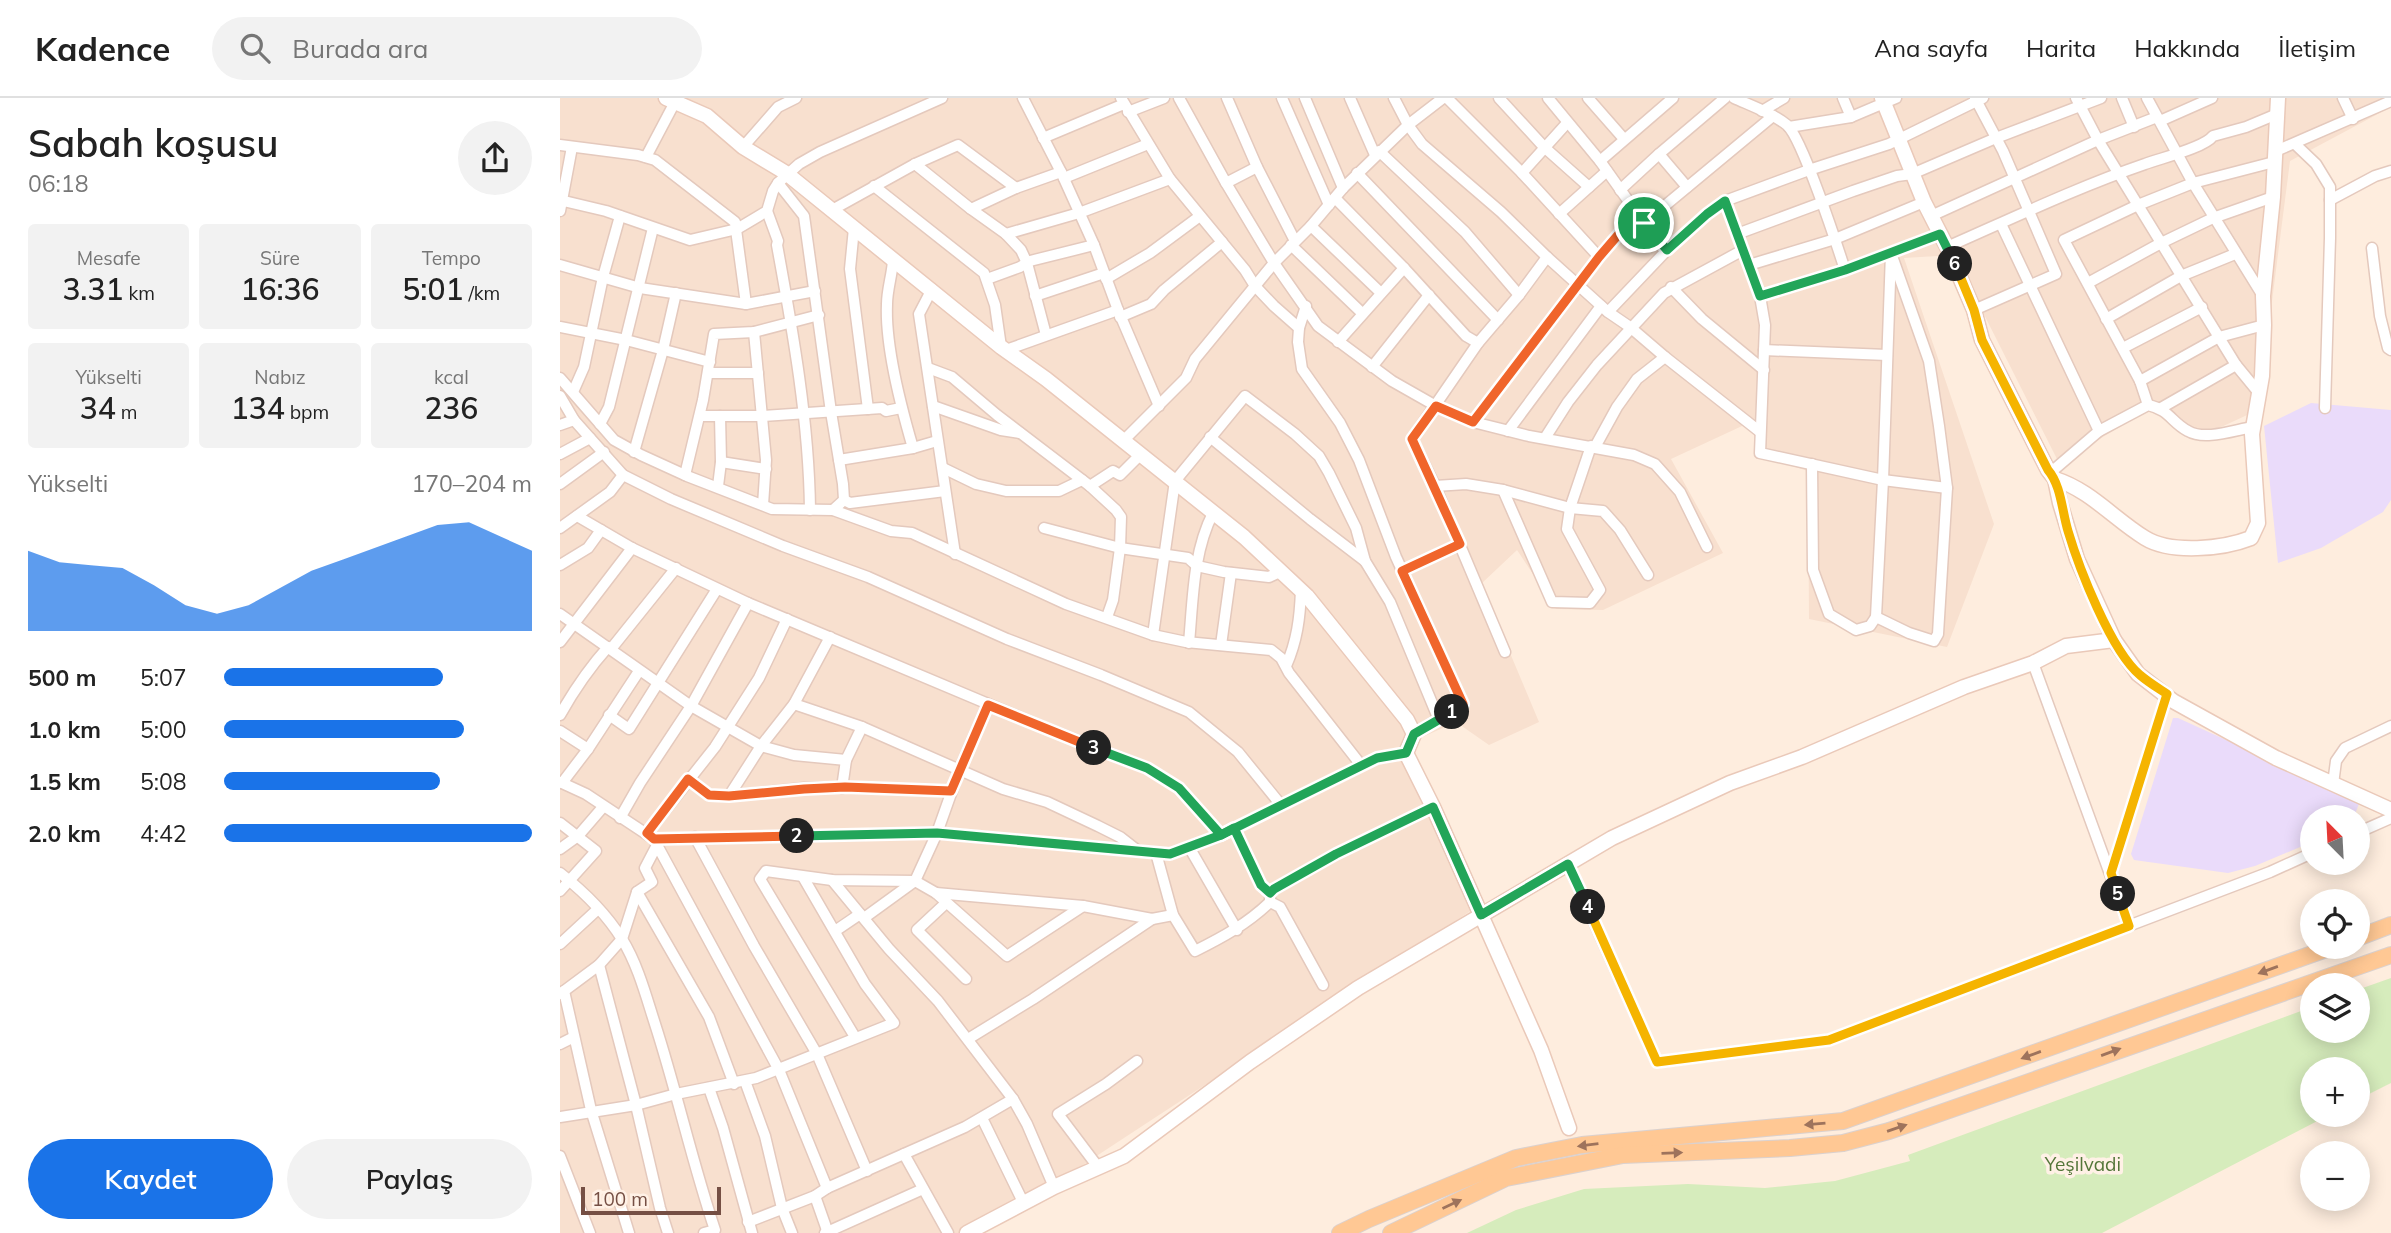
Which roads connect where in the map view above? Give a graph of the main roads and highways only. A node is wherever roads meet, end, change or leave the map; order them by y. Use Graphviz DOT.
graph roads {
  1 [pos="2391,925"];
  2 [pos="2370,932"];
  3 [pos="2391,955"];
  4 [pos="2300,958"];
  5 [pos="1340,1233"];
  6 [pos="1391,1233"];
  1 -- 2 [label="main road"];
  6 -- 3 [label="main road, one-way"];
  4 -- 5 [label="main road, one-way"];
}
